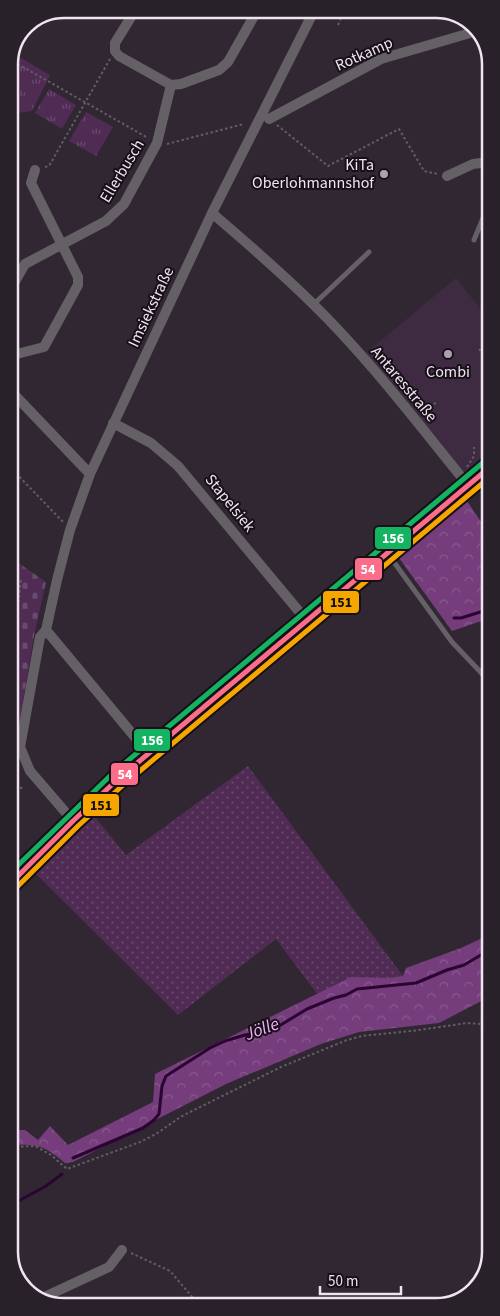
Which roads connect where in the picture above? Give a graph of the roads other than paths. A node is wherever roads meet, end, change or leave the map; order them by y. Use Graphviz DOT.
graph roads {
  1 [pos="131,18"];
  2 [pos="253,18"];
  3 [pos="310,18"];
  4 [pos="471,33"];
  5 [pos="171,85"];
  6 [pos="270,119"];
  7 [pos="482,163"];
  8 [pos="35,170"];
  9 [pos="448,176"];
  10 [pos="212,214"];
  11 [pos="482,220"];
  12 [pos="474,240"];
  13 [pos="62,244"];
  14 [pos="369,252"];
  15 [pos="18,276"];
  16 [pos="314,304"];
  17 [pos="18,354"];
  18 [pos="18,398"];
  19 [pos="112,423"];
  20 [pos="482,472"];
  21 [pos="90,474"];
  22 [pos="465,482"];
  23 [pos="387,553"];
  24 [pos="307,621"];
  25 [pos="46,630"];
  26 [pos="482,674"];
  27 [pos="149,754"];
  28 [pos="73,821"];
  29 [pos="18,876"];
  30 [pos="122,1250"];
  31 [pos="48,1296"];
  1 -- 5 [label="street"];
  2 -- 5 [label="street"];
  3 -- 10 [label="street, Imsiekstraße"];
  4 -- 6 [label="street, Rotkamp"];
  5 -- 13 [label="street, Ellerbusch"];
  7 -- 9 [label="street"];
  8 -- 13 [label="street"];
  10 -- 16 [label="street, Antaresstraße"];
  10 -- 19 [label="street, Imsiekstraße"];
  11 -- 12 [label="lane"];
  13 -- 15 [label="street, Ellerbusch"];
  13 -- 17 [label="street"];
  14 -- 16 [label="lane"];
  16 -- 22 [label="street, Antaresstraße"];
  18 -- 21 [label="street"];
  19 -- 21 [label="street, Imsiekstraße"];
  19 -- 24 [label="street, Stapelsiek"];
  20 -- 22 [label="main road"];
  21 -- 25 [label="street, Imsiekstraße"];
  22 -- 23 [label="main road"];
  23 -- 24 [label="main road"];
  23 -- 26 [label="lane"];
  24 -- 27 [label="main road"];
  25 -- 27 [label="street"];
  25 -- 28 [label="street, Imsiekstraße"];
  27 -- 28 [label="main road"];
  28 -- 29 [label="main road"];
  30 -- 31 [label="street"];
}
